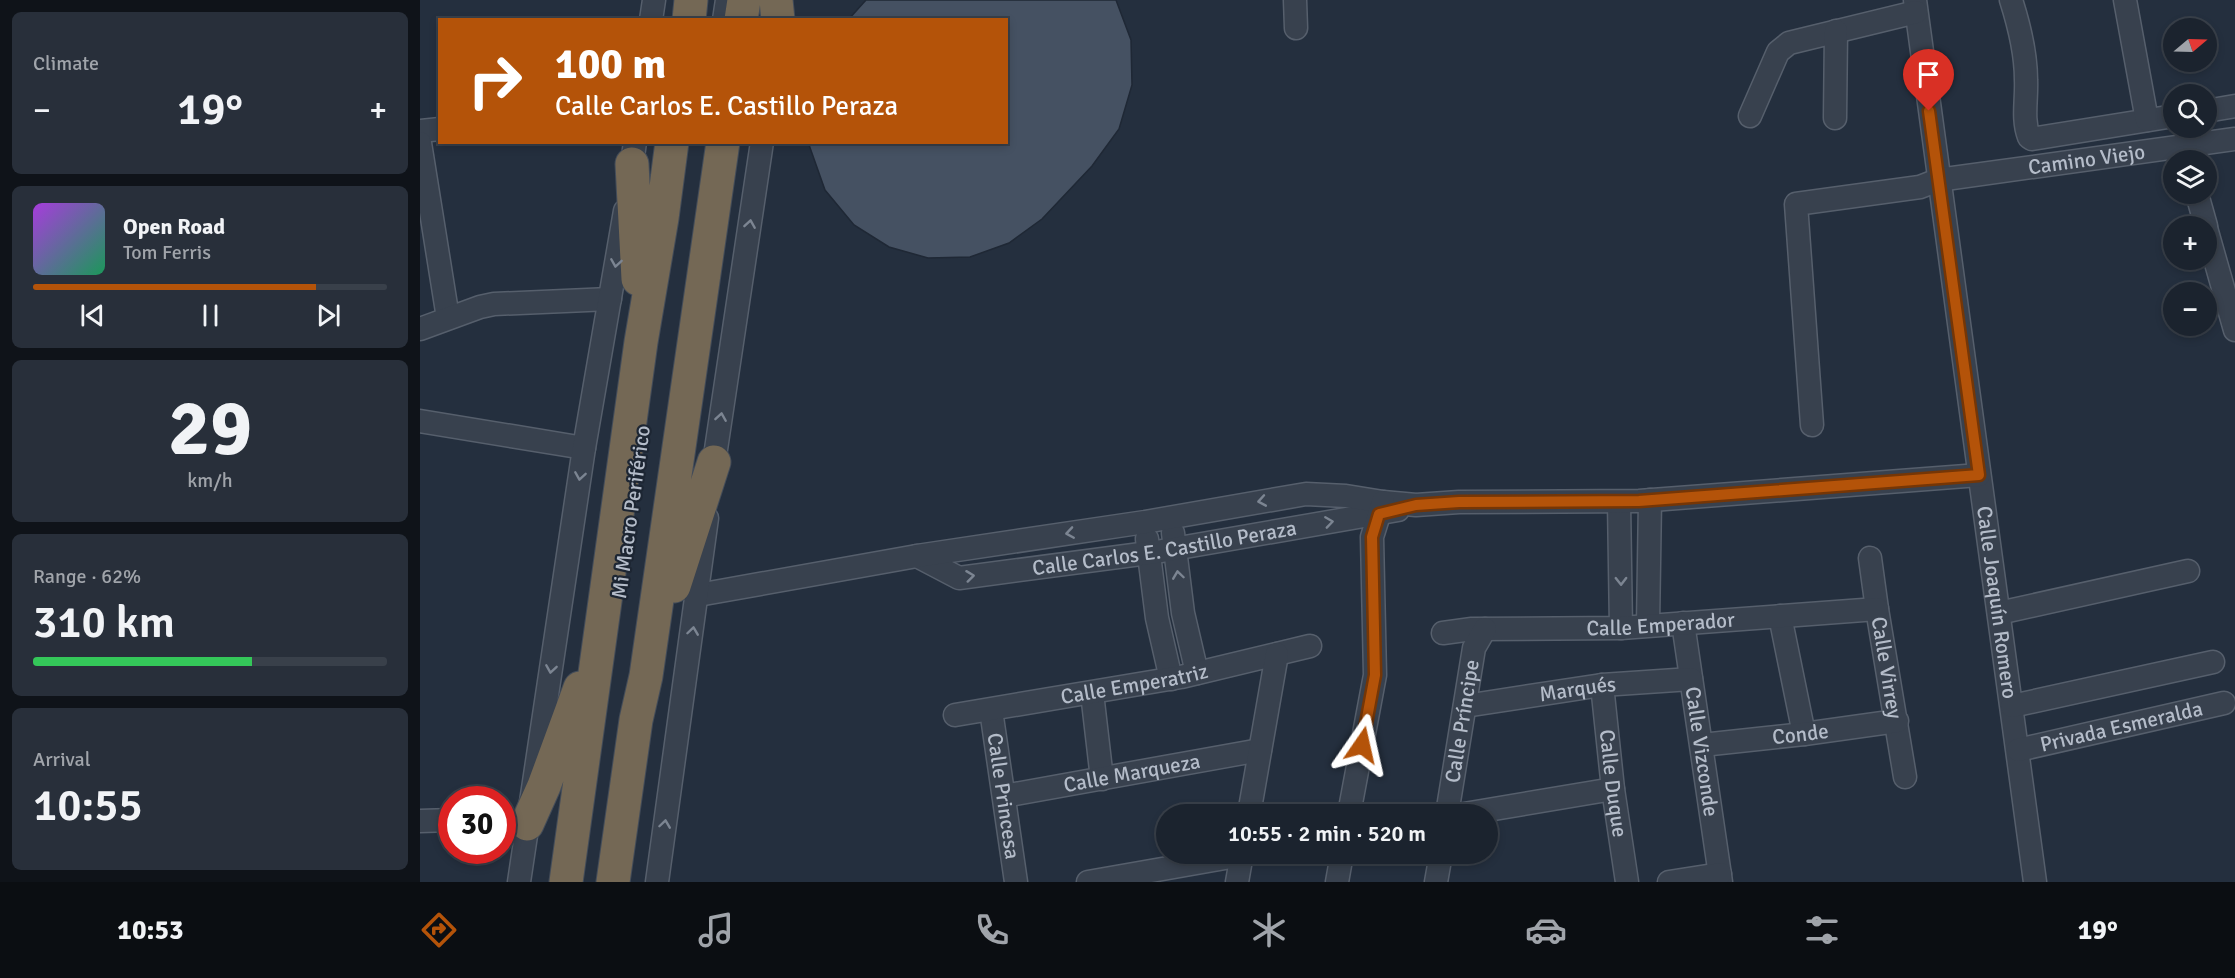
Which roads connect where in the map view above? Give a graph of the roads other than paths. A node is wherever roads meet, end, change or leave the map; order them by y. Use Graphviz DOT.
graph roads {
  1 [pos="654,0"];
  2 [pos="692,0"];
  3 [pos="706,0"];
  4 [pos="727,0"];
  5 [pos="744,0"];
  6 [pos="776,0"];
  7 [pos="783,0"];
  8 [pos="1295,0"];
  9 [pos="2011,0"];
  10 [pos="2125,0"];
  11 [pos="1916,6"];
  12 [pos="651,18"];
  13 [pos="689,18"];
  14 [pos="703,18"];
  15 [pos="724,18"];
  16 [pos="741,18"];
  17 [pos="779,18"];
  18 [pos="779,18"];
  19 [pos="1296,27"];
  20 [pos="1836,31"];
  21 [pos="2235,106"];
  22 [pos="2217,109"];
  23 [pos="1750,116"];
  24 [pos="1835,118"];
  25 [pos="2163,118"];
  26 [pos="2147,120"];
  27 [pos="438,129"];
  28 [pos="420,131"];
  29 [pos="2235,139"];
  30 [pos="420,142"];
  31 [pos="672,144"];
  32 [pos="685,144"];
  33 [pos="706,144"];
  34 [pos="723,144"];
  35 [pos="762,144"];
  36 [pos="2196,150"];
  37 [pos="634,153"];
  38 [pos="2163,156"];
  39 [pos="1938,180"];
  40 [pos="2217,266"];
  41 [pos="610,299"];
  42 [pos="448,318"];
  43 [pos="420,329"];
  44 [pos="2235,330"];
  45 [pos="642,342"];
  46 [pos="420,421"];
  47 [pos="1812,425"];
  48 [pos="584,448"];
  49 [pos="714,462"];
  50 [pos="1979,475"];
  51 [pos="1650,500"];
  52 [pos="1618,502"];
  53 [pos="1381,508"];
  54 [pos="1171,516"];
  55 [pos="1145,522"];
  56 [pos="1619,546"];
  57 [pos="1649,546"];
  58 [pos="1175,549"];
  59 [pos="1148,553"];
  60 [pos="917,556"];
  61 [pos="1870,558"];
  62 [pos="2188,572"];
  63 [pos="698,596"];
  64 [pos="1877,609"];
  65 [pos="1183,613"];
  66 [pos="1999,613"];
  67 [pos="1780,616"];
  68 [pos="1157,618"];
  69 [pos="1683,623"];
  70 [pos="603,624"];
  71 [pos="1648,625"];
  72 [pos="1621,628"];
  73 [pos="1485,629"];
  74 [pos="1443,633"];
  75 [pos="1310,646"];
  76 [pos="1277,654"];
  77 [pos="2213,662"];
  78 [pos="1197,673"];
  79 [pos="646,676"];
  80 [pos="1171,679"];
  81 [pos="1691,679"];
  82 [pos="1602,685"];
  83 [pos="1092,693"];
  84 [pos="2224,702"];
  85 [pos="1465,706"];
  86 [pos="2012,706"];
  87 [pos="991,710"];
  88 [pos="955,715"];
  89 [pos="1897,721"];
  90 [pos="1804,734"];
  91 [pos="1702,745"];
  92 [pos="1260,750"];
  93 [pos="2018,750"];
  94 [pos="1905,777"];
  95 [pos="1102,778"];
  96 [pos="1613,789"];
  97 [pos="1004,796"];
  98 [pos="1251,804"];
  99 [pos="1351,804"];
  100 [pos="1449,804"];
  101 [pos="1498,808"];
  102 [pos="516,819"];
  103 [pos="438,820"];
  104 [pos="420,821"];
  105 [pos="516,823"];
  106 [pos="516,838"];
  107 [pos="1187,864"];
  108 [pos="1240,864"];
  109 [pos="1340,864"];
  110 [pos="1440,864"];
  111 [pos="1720,878"];
  112 [pos="519,882"];
  113 [pos="566,882"];
  114 [pos="576,882"];
  115 [pos="601,882"];
  116 [pos="613,882"];
  117 [pos="657,882"];
  118 [pos="1016,882"];
  119 [pos="1088,882"];
  120 [pos="1237,882"];
  121 [pos="1336,882"];
  122 [pos="1437,882"];
  123 [pos="1627,882"];
  124 [pos="1669,882"];
  125 [pos="2036,882"];
  1 -- 12 [label="street"];
  2 -- 13 [label="highway"];
  3 -- 14 [label="street"];
  4 -- 15 [label="street"];
  5 -- 16 [label="highway"];
  6 -- 17 [label="highway"];
  7 -- 18 [label="street"];
  8 -- 19 [label="street"];
  9 -- 26 [label="street"];
  10 -- 26 [label="street"];
  11 -- 20 [label="street"];
  11 -- 39 [label="street, Calle Joaquín Romero"];
  20 -- 23 [label="street"];
  20 -- 24 [label="street"];
  21 -- 22 [label="street"];
  25 -- 26 [label="street"];
  27 -- 28 [label="street"];
  29 -- 36 [label="street, Camino Viejo"];
  30 -- 42 [label="street"];
  31 -- 45 [label="highway"];
  32 -- 114 [label="street, Mi Macro Periférico"];
  33 -- 115 [label="street, Mi Macro Periférico"];
  34 -- 79 [label="highway"];
  49 -- 35 [label="street, one-way"];
  37 -- 41 [label="street, one-way"];
  37 -- 45 [label="highway"];
  38 -- 39 [label="street, Camino Viejo"];
  39 -- 47 [label="street, Camino Viejo"];
  39 -- 50 [label="street, Calle Joaquín Romero"];
  40 -- 44 [label="street"];
  41 -- 42 [label="street"];
  41 -- 48 [label="street"];
  42 -- 43 [label="street"];
  45 -- 70 [label="highway"];
  46 -- 48 [label="street"];
  48 -- 102 [label="street, one-way"];
  49 -- 63 [label="street"];
  49 -- 79 [label="highway"];
  50 -- 51 [label="street, Calle Carlos E. Castillo Peraza"];
  50 -- 66 [label="street, Calle Joaquín Romero"];
  51 -- 52 [label="street, Calle Carlos E. Castillo Peraza"];
  51 -- 57 [label="street"];
  52 -- 53 [label="street, Calle Carlos E. Castillo Peraza"];
  52 -- 56 [label="street"];
  53 -- 54 [label="street, Calle Carlos E. Castillo Peraza, one-way"];
  58 -- 53 [label="street, Calle Carlos E. Castillo Peraza, one-way"];
  53 -- 99 [label="street"];
  54 -- 55 [label="street, Calle Carlos E. Castillo Peraza"];
  54 -- 58 [label="street"];
  55 -- 59 [label="street"];
  55 -- 60 [label="street, Calle Carlos E. Castillo Peraza, one-way"];
  56 -- 57 [label="street"];
  56 -- 72 [label="street, one-way"];
  57 -- 71 [label="street"];
  58 -- 59 [label="street, Calle Carlos E. Castillo Peraza"];
  65 -- 58 [label="street, one-way"];
  60 -- 59 [label="street, Calle Carlos E. Castillo Peraza, one-way"];
  59 -- 68 [label="street"];
  60 -- 63 [label="street, Calle Carlos E. Castillo Peraza"];
  61 -- 64 [label="street, Calle Virrey"];
  62 -- 66 [label="street"];
  117 -- 63 [label="street, one-way"];
  64 -- 67 [label="street, Calle Emperador"];
  64 -- 89 [label="street, Calle Virrey"];
  65 -- 68 [label="street"];
  65 -- 78 [label="street"];
  66 -- 86 [label="street, Calle Joaquín Romero"];
  67 -- 69 [label="street, Calle Emperador"];
  67 -- 90 [label="street"];
  68 -- 80 [label="street"];
  69 -- 71 [label="street, Calle Emperador"];
  69 -- 81 [label="street, Calle Vizconde"];
  70 -- 105 [label="highway"];
  70 -- 113 [label="highway"];
  71 -- 72 [label="street, Calle Emperador"];
  72 -- 73 [label="street, Calle Emperador"];
  73 -- 74 [label="street, Calle Emperador"];
  73 -- 85 [label="street, Calle Príncipe"];
  75 -- 76 [label="street, Calle Emperatriz"];
  76 -- 78 [label="street, Calle Emperatriz"];
  76 -- 92 [label="street"];
  77 -- 86 [label="street"];
  78 -- 80 [label="street, Calle Emperatriz"];
  79 -- 116 [label="highway"];
  80 -- 83 [label="street, Calle Emperatriz"];
  81 -- 82 [label="street, Marqués"];
  81 -- 91 [label="street, Calle Vizconde"];
  82 -- 85 [label="street, Marqués"];
  82 -- 96 [label="street, Calle Duque"];
  83 -- 87 [label="street, Calle Emperatriz"];
  83 -- 95 [label="street"];
  84 -- 93 [label="street, Privada Esmeralda"];
  85 -- 100 [label="street, Calle Príncipe"];
  86 -- 93 [label="street, Calle Joaquín Romero"];
  87 -- 88 [label="street, Calle Emperatriz"];
  87 -- 97 [label="street, Calle Princesa"];
  89 -- 90 [label="street, Conde"];
  89 -- 94 [label="street, Calle Virrey"];
  90 -- 91 [label="street, Conde"];
  91 -- 111 [label="street, Calle Vizconde"];
  92 -- 95 [label="street, Calle Marqueza"];
  92 -- 98 [label="street"];
  93 -- 125 [label="street, Calle Joaquín Romero"];
  95 -- 97 [label="street, Calle Marqueza"];
  96 -- 101 [label="street"];
  96 -- 123 [label="street, Calle Duque"];
  97 -- 118 [label="street, Calle Princesa"];
  103 -- 104 [label="street"];
  106 -- 112 [label="street"];
  107 -- 119 [label="street"];
  108 -- 120 [label="street"];
  109 -- 121 [label="street"];
  110 -- 122 [label="street"];
  111 -- 124 [label="street"];
}
